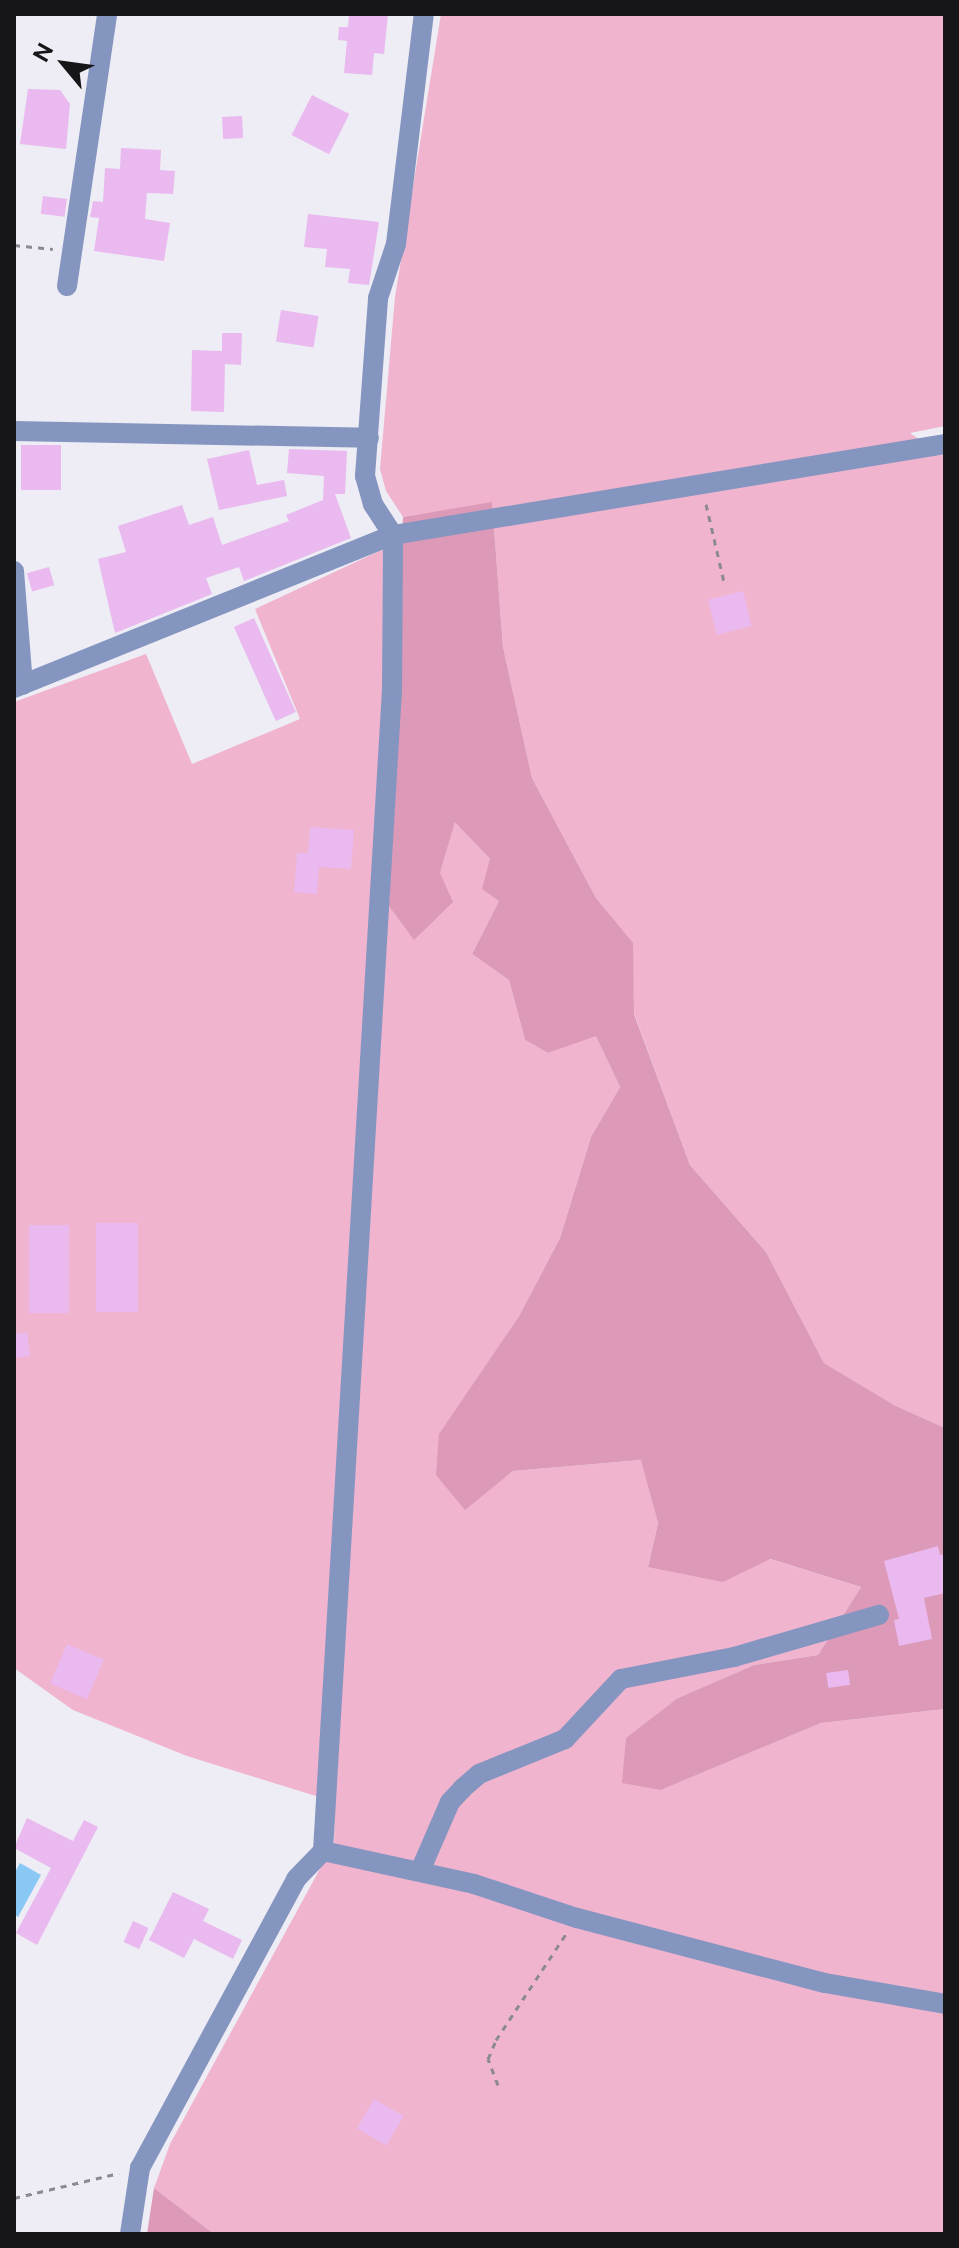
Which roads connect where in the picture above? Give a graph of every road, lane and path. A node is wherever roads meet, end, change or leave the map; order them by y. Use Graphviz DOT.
graph roads {
  1 [pos="107,14"];
  2 [pos="424,14"];
  3 [pos="14,245"];
  4 [pos="72,251"];
  5 [pos="67,286"];
  6 [pos="14,431"];
  7 [pos="369,438"];
  8 [pos="945,444"];
  9 [pos="701,485"];
  10 [pos="393,535"];
  11 [pos="14,571"];
  12 [pos="724,582"];
  13 [pos="18,686"];
  14 [pos="879,1615"];
  15 [pos="323,1851"];
  16 [pos="420,1871"];
  17 [pos="577,1918"];
  18 [pos="945,2004"];
  19 [pos="498,2085"];
  20 [pos="140,2168"];
  21 [pos="14,2198"];
  22 [pos="130,2234"];
  1 -- 4 [label="street"];
  2 -- 7 [label="street"];
  3 -- 4 [label="path"];
  4 -- 5 [label="street"];
  6 -- 7 [label="street"];
  7 -- 10 [label="street"];
  8 -- 9 [label="street"];
  9 -- 10 [label="street"];
  9 -- 12 [label="path"];
  10 -- 13 [label="street"];
  10 -- 15 [label="street"];
  11 -- 13 [label="street"];
  14 -- 16 [label="street"];
  15 -- 16 [label="street"];
  15 -- 20 [label="street"];
  16 -- 17 [label="street"];
  17 -- 18 [label="street"];
  17 -- 19 [label="path"];
  20 -- 21 [label="path"];
  20 -- 22 [label="street"];
}
